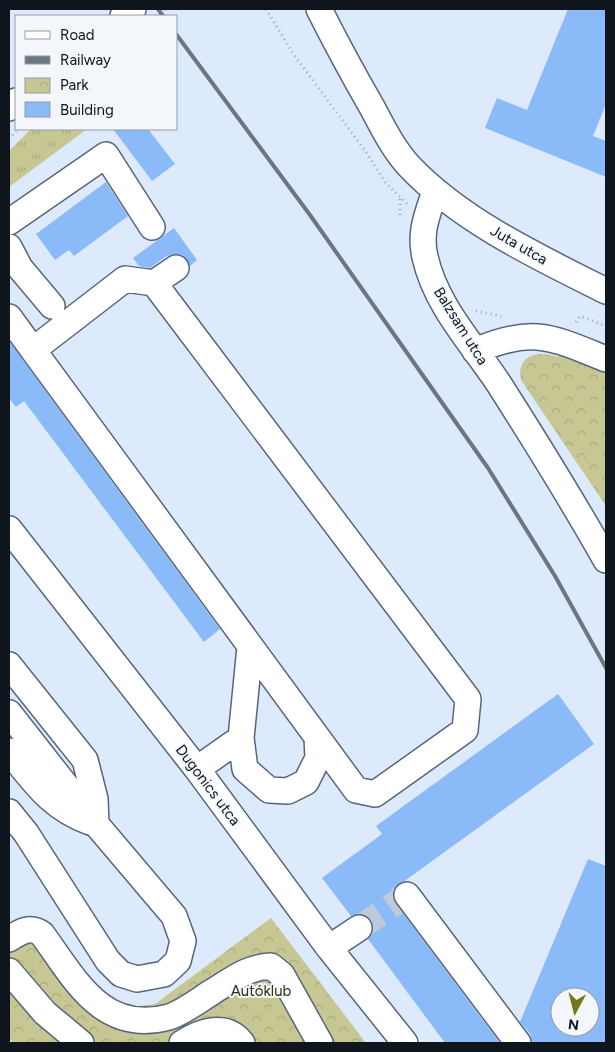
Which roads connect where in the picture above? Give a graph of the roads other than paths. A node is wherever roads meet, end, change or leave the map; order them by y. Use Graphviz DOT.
graph roads {
  1 [pos="319,9"];
  2 [pos="435,190"];
  3 [pos="9,222"];
  4 [pos="152,227"];
  5 [pos="9,247"];
  6 [pos="176,268"];
  7 [pos="154,283"];
  8 [pos="606,291"];
  9 [pos="52,306"];
  10 [pos="9,317"];
  11 [pos="33,350"];
  12 [pos="475,350"];
  13 [pos="606,359"];
  14 [pos="9,529"];
  15 [pos="606,560"];
  16 [pos="250,646"];
  17 [pos="9,665"];
  18 [pos="9,713"];
  19 [pos="317,737"];
  20 [pos="241,738"];
  21 [pos="9,752"];
  22 [pos="197,769"];
  23 [pos="9,812"];
  24 [pos="96,824"];
  25 [pos="406,895"];
  26 [pos="359,928"];
  27 [pos="9,939"];
  28 [pos="329,948"];
  29 [pos="9,971"];
  30 [pos="81,1043"];
  31 [pos="182,1043"];
  32 [pos="242,1043"];
  33 [pos="320,1043"];
  34 [pos="404,1043"];
  35 [pos="518,1043"];
  1 -- 2 [label="street"];
  2 -- 8 [label="street, Juta utca"];
  2 -- 12 [label="street, Balzsam utca"];
  3 -- 4 [label="street"];
  5 -- 9 [label="street"];
  6 -- 7 [label="street"];
  7 -- 11 [label="street"];
  7 -- 19 [label="street"];
  10 -- 11 [label="street"];
  11 -- 16 [label="street"];
  12 -- 13 [label="street"];
  12 -- 15 [label="street, Balzsam utca"];
  14 -- 22 [label="street, Dugonics utca"];
  16 -- 19 [label="street"];
  16 -- 20 [label="street"];
  17 -- 24 [label="street"];
  18 -- 24 [label="street"];
  19 -- 20 [label="street"];
  20 -- 22 [label="street"];
  21 -- 24 [label="street"];
  22 -- 28 [label="street, Dugonics utca"];
  23 -- 24 [label="street"];
  25 -- 35 [label="street"];
  26 -- 28 [label="street"];
  27 -- 33 [label="street"];
  28 -- 34 [label="street, Dugonics utca"];
  29 -- 30 [label="street"];
  31 -- 32 [label="street"];
}
